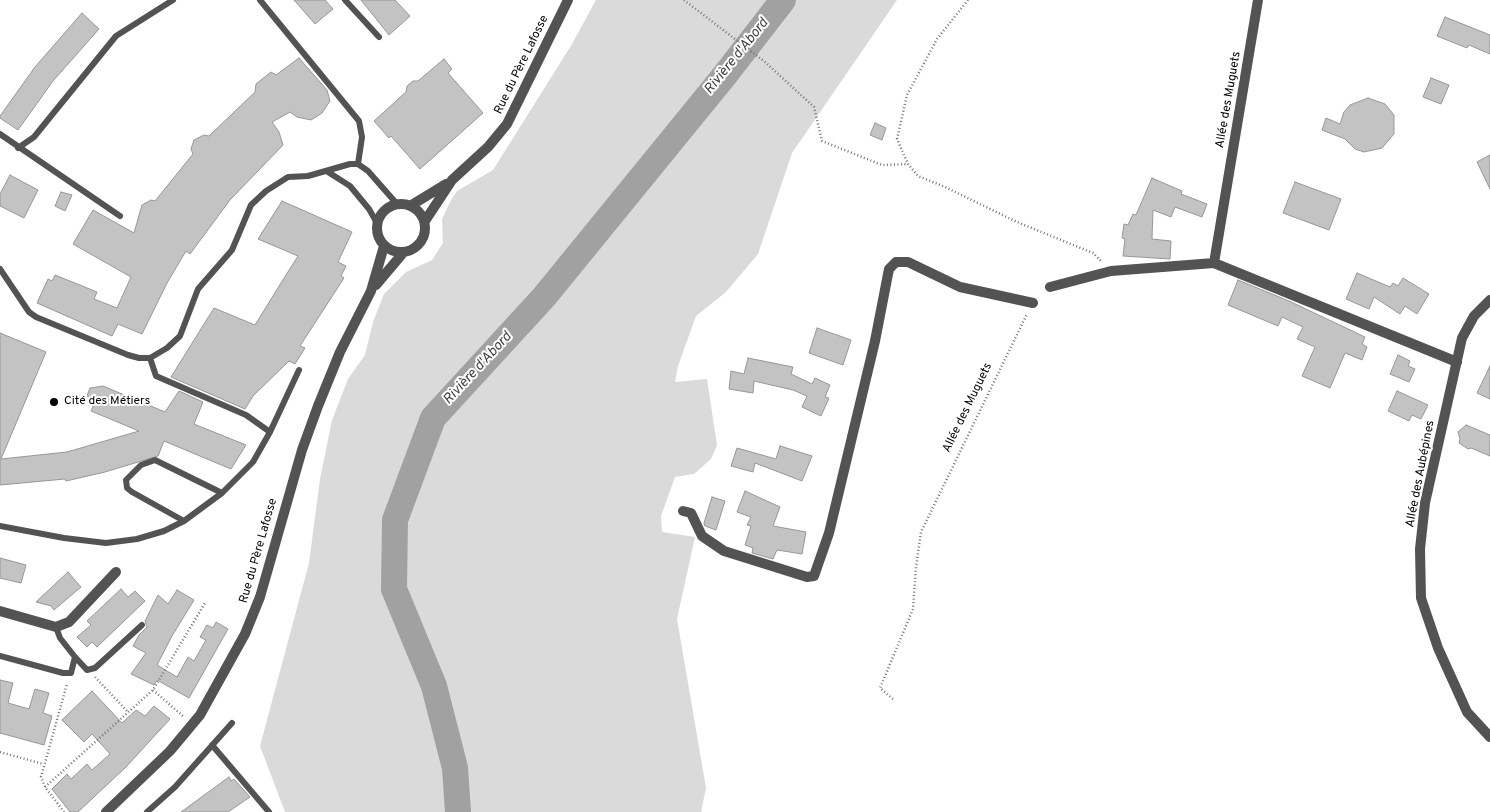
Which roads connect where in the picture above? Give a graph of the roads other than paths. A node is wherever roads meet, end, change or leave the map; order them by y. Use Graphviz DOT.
graph roads {
  1 [pos="174,0"];
  2 [pos="260,0"];
  3 [pos="345,0"];
  4 [pos="568,0"];
  5 [pos="1258,0"];
  6 [pos="379,37"];
  7 [pos="0,134"];
  8 [pos="18,148"];
  9 [pos="358,164"];
  10 [pos="328,172"];
  11 [pos="452,180"];
  12 [pos="397,204"];
  13 [pos="410,206"];
  14 [pos="120,216"];
  15 [pos="425,221"];
  16 [pos="377,223"];
  17 [pos="384,246"];
  18 [pos="403,253"];
  19 [pos="1214,263"];
  20 [pos="0,269"];
  21 [pos="1050,287"];
  22 [pos="371,291"];
  23 [pos="1490,300"];
  24 [pos="1033,303"];
  25 [pos="150,358"];
  26 [pos="1456,362"];
  27 [pos="300,370"];
  28 [pos="270,432"];
  29 [pos="222,494"];
  30 [pos="683,511"];
  31 [pos="184,521"];
  32 [pos="0,526"];
  33 [pos="116,572"];
  34 [pos="0,611"];
  35 [pos="142,625"];
  36 [pos="56,626"];
  37 [pos="0,656"];
  38 [pos="75,657"];
  39 [pos="232,723"];
  40 [pos="1490,737"];
  41 [pos="212,745"];
  42 [pos="265,811"];
  43 [pos="106,812"];
  44 [pos="147,812"];
  1 -- 8 [label="lane"];
  2 -- 9 [label="lane"];
  3 -- 6 [label="lane"];
  4 -- 11 [label="street, Rue du Père Lafosse"];
  5 -- 19 [label="street, Allée des Muguets"];
  7 -- 8 [label="lane"];
  8 -- 14 [label="lane"];
  9 -- 10 [label="lane"];
  9 -- 12 [label="lane"];
  10 -- 16 [label="lane"];
  10 -- 25 [label="lane"];
  11 -- 13 [label="street, Rue du Père Lafosse"];
  11 -- 15 [label="street, Rue du Père Lafosse"];
  12 -- 13 [label="street"];
  12 -- 16 [label="street"];
  13 -- 15 [label="street"];
  15 -- 18 [label="street"];
  16 -- 17 [label="street"];
  17 -- 18 [label="street"];
  17 -- 22 [label="street, Rue du Père Lafosse"];
  18 -- 22 [label="street, Rue du Père Lafosse"];
  19 -- 21 [label="street"];
  19 -- 26 [label="street"];
  20 -- 25 [label="lane"];
  22 -- 43 [label="street, Rue du Père Lafosse"];
  23 -- 26 [label="street, Allée des Aubépines"];
  24 -- 30 [label="street"];
  25 -- 28 [label="lane"];
  26 -- 40 [label="street, Allée des Aubépines"];
  27 -- 28 [label="lane"];
  28 -- 29 [label="lane"];
  29 -- 31 [label="lane"];
  29 -- 31 [label="lane"];
  31 -- 32 [label="lane"];
  33 -- 36 [label="street"];
  34 -- 36 [label="street"];
  35 -- 38 [label="lane"];
  36 -- 38 [label="lane"];
  37 -- 38 [label="lane"];
  39 -- 41 [label="lane"];
  41 -- 42 [label="lane"];
  41 -- 44 [label="lane"];
}
